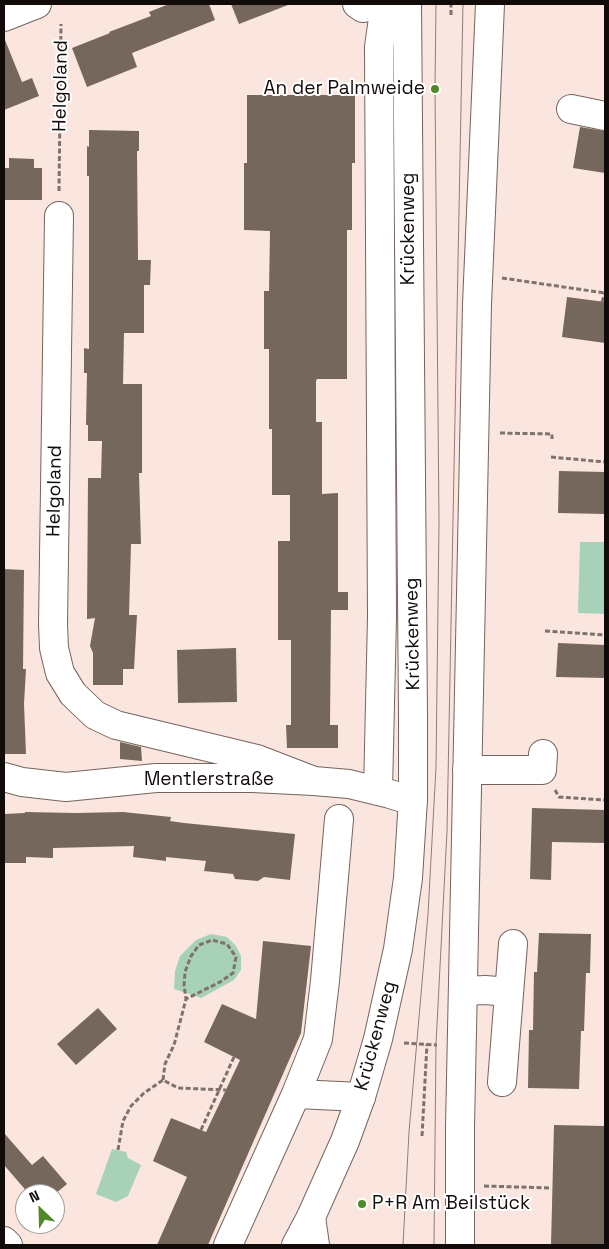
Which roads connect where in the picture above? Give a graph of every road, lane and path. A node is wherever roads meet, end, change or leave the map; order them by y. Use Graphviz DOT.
graph roads {
  1 [pos="37,4"];
  2 [pos="357,4"];
  3 [pos="385,4"];
  4 [pos="393,4"];
  5 [pos="407,4"];
  6 [pos="451,4"];
  7 [pos="490,4"];
  8 [pos="451,16"];
  9 [pos="4,17"];
  10 [pos="61,24"];
  11 [pos="571,109"];
  12 [pos="605,116"];
  13 [pos="59,216"];
  14 [pos="510,279"];
  15 [pos="605,293"];
  16 [pos="602,302"];
  17 [pos="497,433"];
  18 [pos="552,439"];
  19 [pos="551,457"];
  20 [pos="605,462"];
  21 [pos="545,631"];
  22 [pos="605,635"];
  23 [pos="543,762"];
  24 [pos="468,770"];
  25 [pos="4,777"];
  26 [pos="314,781"];
  27 [pos="378,791"];
  28 [pos="605,800"];
  29 [pos="413,801"];
  30 [pos="339,819"];
  31 [pos="513,944"];
  32 [pos="463,991"];
  33 [pos="509,992"];
  34 [pos="186,999"];
  35 [pos="398,1042"];
  36 [pos="426,1044"];
  37 [pos="444,1045"];
  38 [pos="234,1057"];
  39 [pos="163,1080"];
  40 [pos="502,1082"];
  41 [pos="218,1089"];
  42 [pos="226,1090"];
  43 [pos="296,1094"];
  44 [pos="361,1097"];
  45 [pos="201,1130"];
  46 [pos="422,1136"];
  47 [pos="118,1150"];
  48 [pos="487,1186"];
  49 [pos="550,1188"];
  50 [pos="311,1217"];
  51 [pos="4,1241"];
  52 [pos="8,1245"];
  53 [pos="228,1245"];
  54 [pos="296,1245"];
  55 [pos="315,1245"];
  56 [pos="460,1245"];
  1 -- 9 [label="main road"];
  2 -- 3 [label="main road"];
  3 -- 27 [label="main road, Krückenweg"];
  4 -- 5 [label="main road, Krückenweg"];
  5 -- 29 [label="main road, Krückenweg"];
  6 -- 8 [label="path"];
  7 -- 24 [label="main road"];
  10 -- 13 [label="path, Helgoland"];
  11 -- 12 [label="main road"];
  13 -- 26 [label="main road, Helgoland"];
  14 -- 15 [label="path"];
  15 -- 16 [label="path"];
  17 -- 18 [label="path"];
  19 -- 20 [label="path"];
  21 -- 22 [label="path"];
  23 -- 24 [label="main road"];
  23 -- 28 [label="path"];
  24 -- 32 [label="main road"];
  25 -- 26 [label="main road, Mentlerstraße"];
  26 -- 27 [label="main road, Mentlerstraße"];
  27 -- 29 [label="main road, Mentlerstraße"];
  29 -- 44 [label="main road, Krückenweg"];
  30 -- 43 [label="main road"];
  31 -- 33 [label="main road"];
  32 -- 33 [label="main road"];
  32 -- 56 [label="main road"];
  33 -- 40 [label="main road"];
  34 -- 34 [label="path"];
  34 -- 39 [label="path"];
  35 -- 36 [label="path"];
  36 -- 37 [label="path"];
  36 -- 46 [label="path"];
  38 -- 41 [label="path"];
  39 -- 41 [label="path"];
  39 -- 47 [label="path"];
  41 -- 42 [label="path"];
  41 -- 45 [label="path"];
  43 -- 44 [label="main road"];
  43 -- 53 [label="main road"];
  44 -- 50 [label="main road, Krückenweg"];
  48 -- 49 [label="path"];
  50 -- 54 [label="main road, Krückenweg"];
  50 -- 55 [label="main road"];
  51 -- 52 [label="main road"];
}
